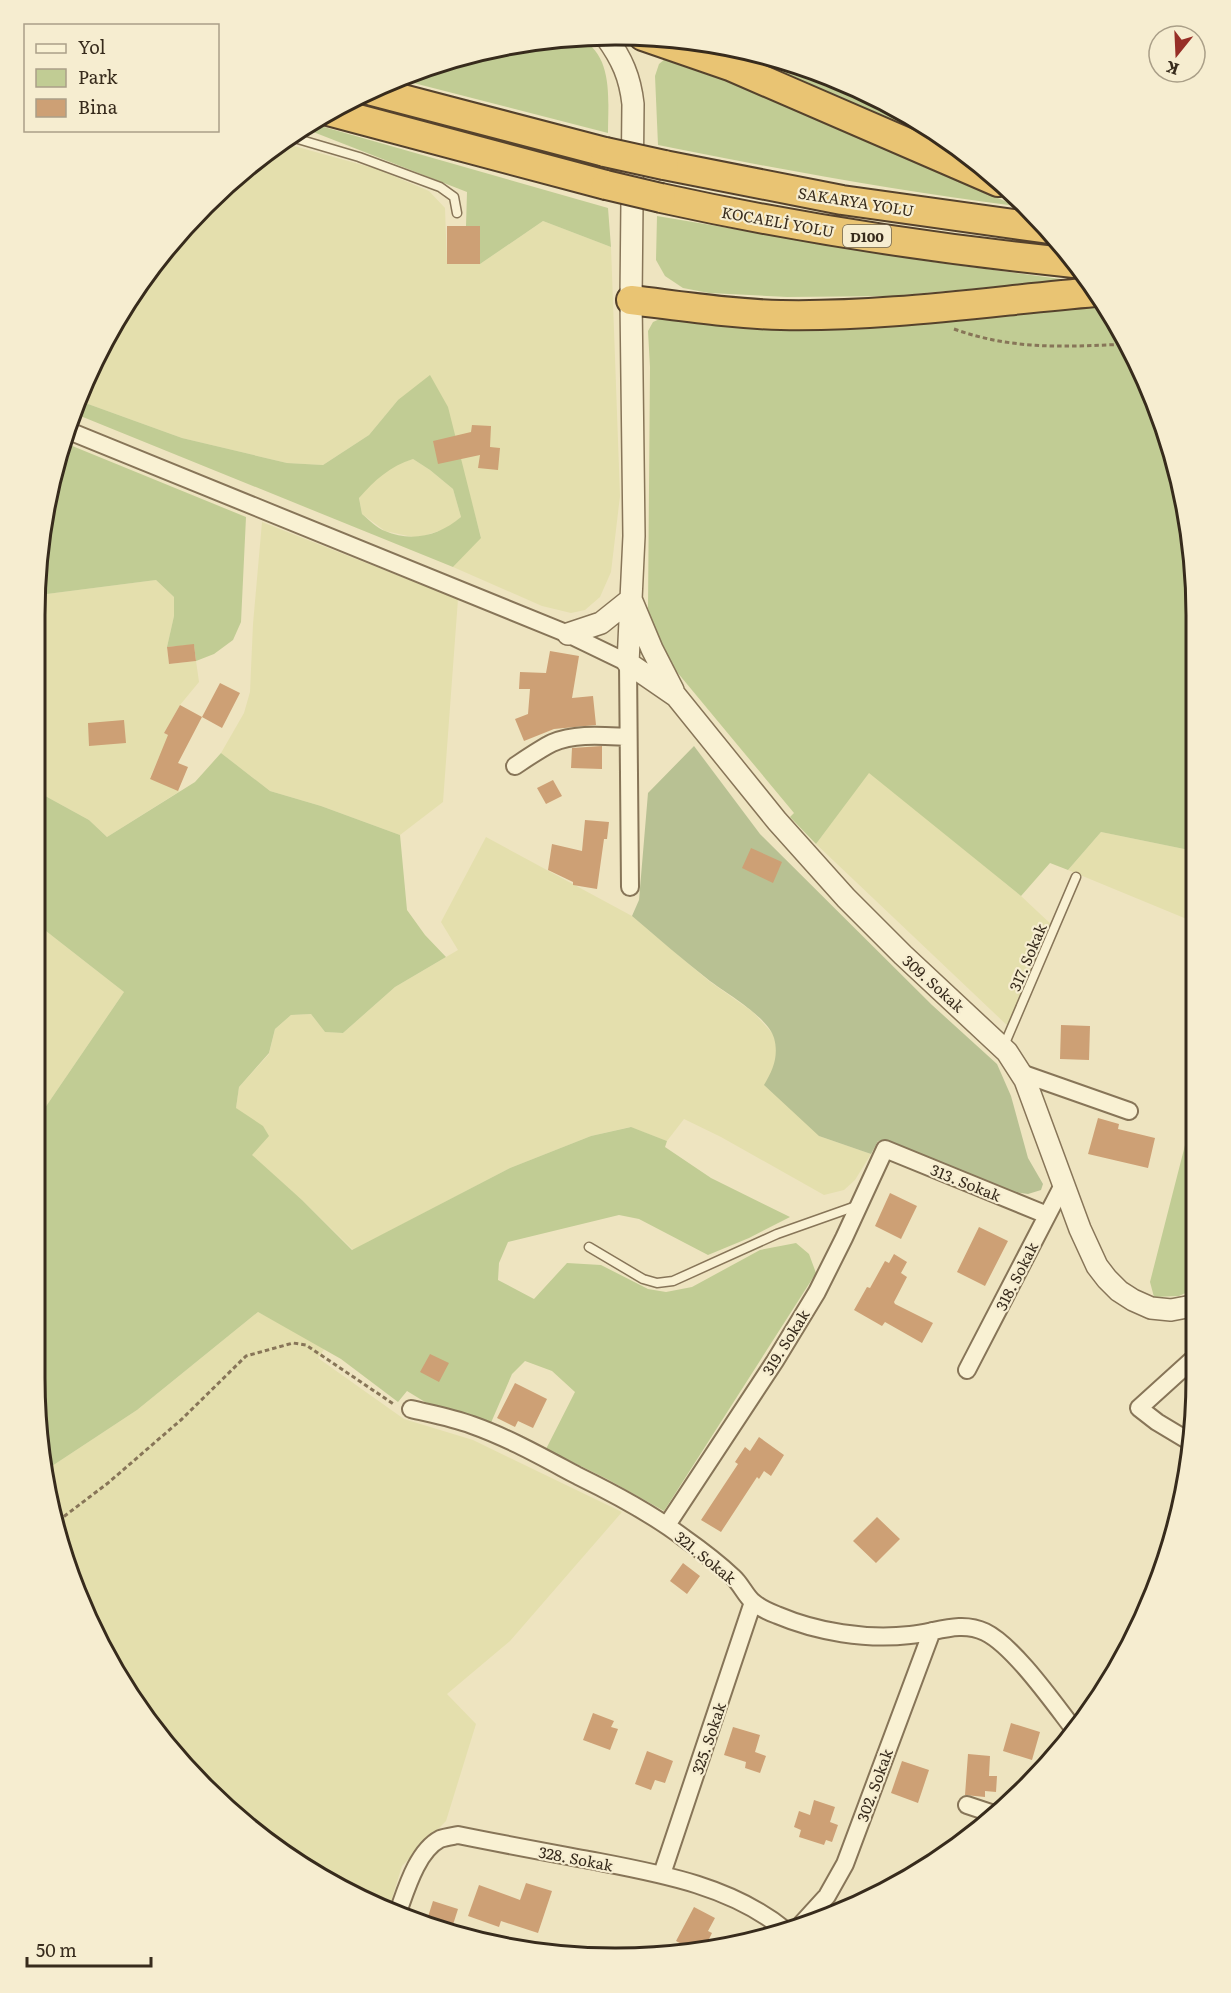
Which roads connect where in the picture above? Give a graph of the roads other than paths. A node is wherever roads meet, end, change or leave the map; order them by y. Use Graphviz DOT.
graph roads {
  1 [pos="611,45"];
  2 [pos="681,49"];
  3 [pos="384,94"];
  4 [pos="342,115"];
  5 [pos="301,140"];
  6 [pos="973,171"];
  7 [pos="457,213"];
  8 [pos="1033,227"];
  9 [pos="1063,262"];
  10 [pos="1086,293"];
  11 [pos="631,300"];
  12 [pos="75,433"];
  13 [pos="631,599"];
  14 [pos="568,634"];
  15 [pos="627,663"];
  16 [pos="676,696"];
  17 [pos="628,737"];
  18 [pos="515,765"];
  19 [pos="1076,877"];
  20 [pos="630,887"];
  21 [pos="1003,1048"];
  22 [pos="1021,1073"];
  23 [pos="1129,1111"];
  24 [pos="885,1149"];
  25 [pos="1064,1183"];
  26 [pos="859,1205"];
  27 [pos="1047,1215"];
  28 [pos="589,1247"];
  29 [pos="1186,1307"];
  30 [pos="1186,1365"];
  31 [pos="967,1370"];
  32 [pos="411,1409"];
  33 [pos="1183,1437"];
  34 [pos="667,1525"];
  35 [pos="753,1602"];
  36 [pos="932,1631"];
  37 [pos="1069,1723"];
  38 [pos="967,1805"];
  39 [pos="986,1811"];
  40 [pos="662,1874"];
  41 [pos="400,1906"];
  42 [pos="811,1914"];
  43 [pos="778,1924"];
  1 -- 11 [label="street"];
  2 -- 6 [label="highway"];
  3 -- 8 [label="highway, SAKARYA YOLU / D100, bridge"];
  4 -- 9 [label="highway, KOCAELİ YOLU / D100, bridge"];
  5 -- 7 [label="lane"];
  10 -- 11 [label="highway"];
  11 -- 13 [label="street"];
  12 -- 14 [label="street"];
  13 -- 14 [label="street"];
  13 -- 15 [label="street"];
  13 -- 16 [label="street"];
  14 -- 15 [label="street"];
  15 -- 16 [label="street, 309. Sokak"];
  15 -- 17 [label="street"];
  16 -- 21 [label="street, 309. Sokak"];
  17 -- 18 [label="street"];
  17 -- 20 [label="street"];
  19 -- 21 [label="lane, 317. Sokak"];
  21 -- 22 [label="street, 309. Sokak"];
  22 -- 23 [label="street"];
  22 -- 25 [label="street, 309. Sokak"];
  24 -- 26 [label="street, 319. Sokak"];
  24 -- 27 [label="street, 313. Sokak"];
  25 -- 27 [label="street, 318. Sokak"];
  25 -- 29 [label="street, 309. Sokak"];
  26 -- 28 [label="lane"];
  26 -- 34 [label="street, 319. Sokak"];
  27 -- 31 [label="street, 318. Sokak"];
  30 -- 33 [label="street"];
  32 -- 34 [label="street, 321. Sokak"];
  34 -- 35 [label="street, 321. Sokak"];
  35 -- 36 [label="street, 321. Sokak"];
  35 -- 40 [label="street, 325. Sokak"];
  36 -- 37 [label="street, 321. Sokak"];
  36 -- 42 [label="street, 302. Sokak"];
  38 -- 39 [label="street"];
  40 -- 41 [label="street, 328. Sokak"];
  40 -- 43 [label="street, 328. Sokak"];
}
